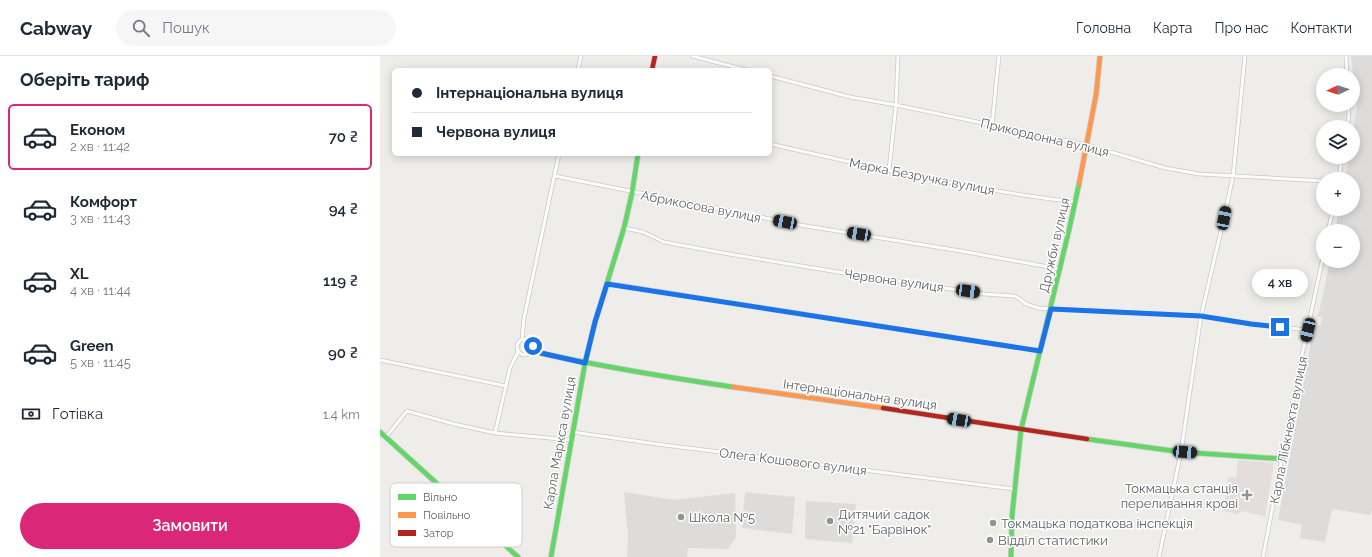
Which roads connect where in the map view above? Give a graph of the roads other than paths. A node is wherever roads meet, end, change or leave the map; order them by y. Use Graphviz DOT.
graph roads {
  1 [pos="581,56"];
  2 [pos="655,56"];
  3 [pos="692,56"];
  4 [pos="898,56"];
  5 [pos="999,56"];
  6 [pos="1100,56"];
  7 [pos="1245,56"];
  8 [pos="1346,56"];
  9 [pos="578,68"];
  10 [pos="652,68"];
  11 [pos="738,68"];
  12 [pos="1347,68"];
  13 [pos="772,77"];
  14 [pos="896,105"];
  15 [pos="992,125"];
  16 [pos="772,144"];
  17 [pos="1087,145"];
  18 [pos="559,156"];
  19 [pos="638,156"];
  20 [pos="889,170"];
  21 [pos="554,176"];
  22 [pos="1233,176"];
  23 [pos="1316,181"];
  24 [pos="632,193"];
  25 [pos="1075,202"];
  26 [pos="624,228"];
  27 [pos="1321,268"];
  28 [pos="1060,270"];
  29 [pos="607,284"];
  30 [pos="1051,309"];
  31 [pos="1201,316"];
  32 [pos="1308,330"];
  33 [pos="522,339"];
  34 [pos="532,351"];
  35 [pos="1040,351"];
  36 [pos="518,352"];
  37 [pos="380,360"];
  38 [pos="585,363"];
  39 [pos="506,386"];
  40 [pos="1021,430"];
  41 [pos="380,432"];
  42 [pos="572,432"];
  43 [pos="495,433"];
  44 [pos="386,438"];
  45 [pos="571,440"];
  46 [pos="1181,452"];
  47 [pos="1283,459"];
  48 [pos="436,483"];
  49 [pos="1014,489"];
  50 [pos="507,547"];
  51 [pos="518,557"];
  52 [pos="552,557"];
  53 [pos="1011,557"];
  54 [pos="1159,557"];
  55 [pos="1263,557"];
  1 -- 9 [label="street"];
  2 -- 10 [label="street"];
  3 -- 11 [label="street"];
  4 -- 14 [label="street"];
  5 -- 15 [label="street"];
  6 -- 17 [label="street, Дружби вулиця"];
  7 -- 22 [label="street"];
  8 -- 12 [label="street"];
  13 -- 14 [label="street, Прикордонна вулиця"];
  14 -- 15 [label="street, Прикордонна вулиця"];
  14 -- 20 [label="street"];
  15 -- 17 [label="street, Прикордонна вулиця"];
  16 -- 20 [label="street, Марка Безручка вулиця"];
  17 -- 22 [label="street, Прикордонна вулиця"];
  17 -- 25 [label="street, Дружби вулиця"];
  18 -- 21 [label="street"];
  19 -- 24 [label="street, Карла Маркса вулиця"];
  20 -- 25 [label="street, Марка Безручка вулиця"];
  21 -- 24 [label="street, Абрикосова вулиця"];
  21 -- 33 [label="street"];
  22 -- 23 [label="street, Прикордонна вулиця"];
  22 -- 31 [label="street"];
  24 -- 26 [label="street, Карла Маркса вулиця"];
  24 -- 28 [label="street, Абрикосова вулиця"];
  25 -- 28 [label="street, Дружби вулиця"];
  26 -- 29 [label="street, Карла Маркса вулиця"];
  26 -- 30 [label="street, Червона вулиця"];
  27 -- 32 [label="street, Карла Лібкнехта вулиця"];
  28 -- 30 [label="street, Дружби вулиця"];
  29 -- 35 [label="street"];
  29 -- 38 [label="street, Карла Маркса вулиця"];
  30 -- 31 [label="street, Червона вулиця"];
  30 -- 35 [label="street, Дружби вулиця"];
  31 -- 32 [label="street, Червона вулиця"];
  31 -- 46 [label="street"];
  32 -- 47 [label="street, Карла Лібкнехта вулиця"];
  33 -- 34 [label="street"];
  33 -- 36 [label="street"];
  34 -- 36 [label="street"];
  34 -- 38 [label="street, Інтернаціональна вулиця"];
  35 -- 40 [label="street, Дружби вулиця"];
  36 -- 39 [label="street"];
  37 -- 39 [label="street"];
  38 -- 40 [label="street, Інтернаціональна вулиця"];
  38 -- 42 [label="street, Карла Маркса вулиця"];
  39 -- 43 [label="street"];
  40 -- 46 [label="street, Інтернаціональна вулиця"];
  40 -- 49 [label="street, Дружби вулиця"];
  41 -- 44 [label="street"];
  42 -- 45 [label="street, Карла Маркса вулиця"];
  42 -- 49 [label="street, Олега Кошового вулиця"];
  43 -- 44 [label="street"];
  43 -- 45 [label="street"];
  44 -- 48 [label="street"];
  45 -- 52 [label="street, Карла Маркса вулиця"];
  46 -- 47 [label="street, Інтернаціональна вулиця"];
  46 -- 54 [label="street"];
  47 -- 55 [label="street, Карла Лібкнехта вулиця"];
  49 -- 53 [label="street, Дружби вулиця"];
  50 -- 51 [label="street"];
}
